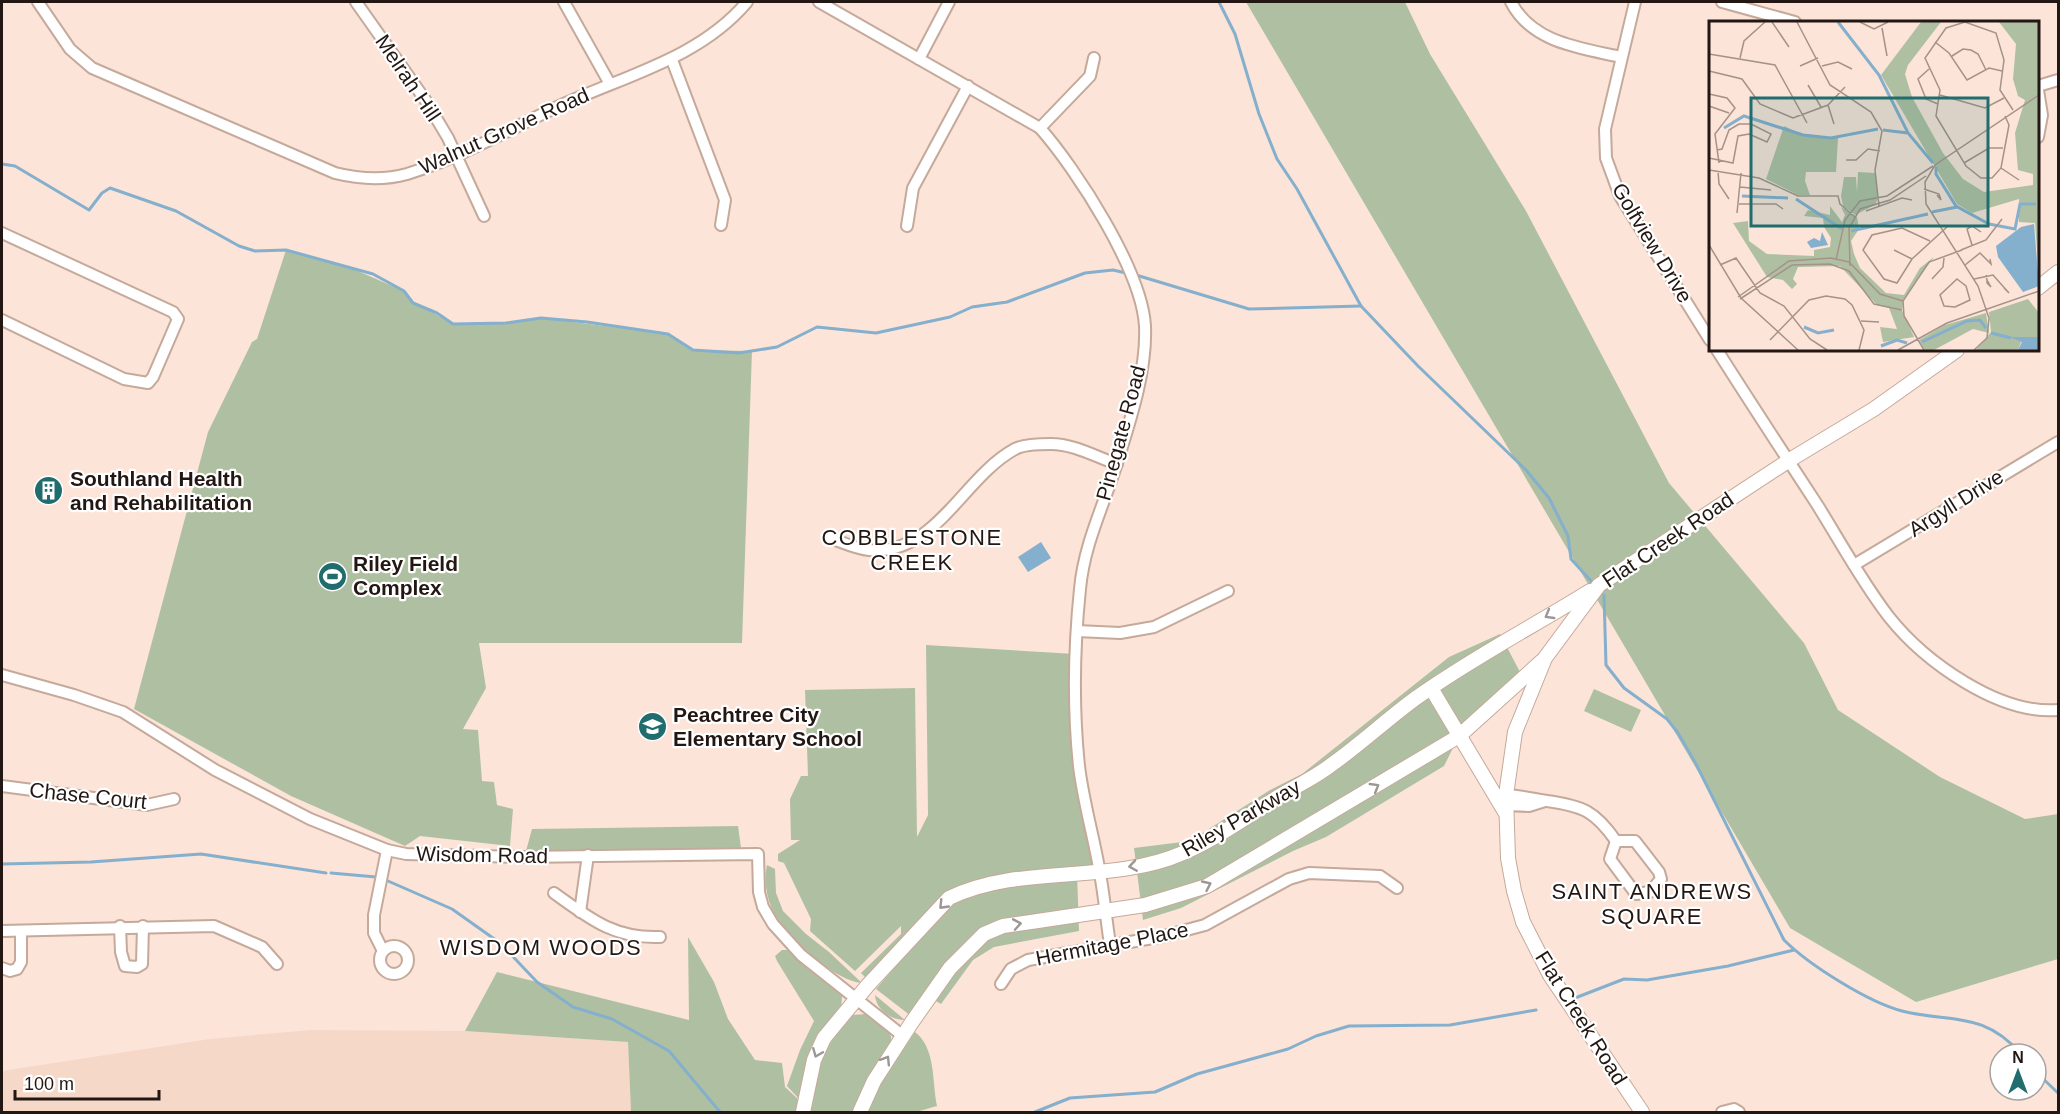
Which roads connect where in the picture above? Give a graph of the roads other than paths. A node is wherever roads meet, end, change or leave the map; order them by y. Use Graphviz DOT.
graph roads {
  1 [pos="38,2"];
  2 [pos="356,2"];
  3 [pos="564,2"];
  4 [pos="747,2"];
  5 [pos="819,2"];
  6 [pos="949,2"];
  7 [pos="1511,2"];
  8 [pos="1635,2"];
  9 [pos="1722,2"];
  10 [pos="1791,21"];
  11 [pos="1621,57"];
  12 [pos="1094,58"];
  13 [pos="919,59"];
  14 [pos="672,60"];
  15 [pos="2058,80"];
  16 [pos="610,84"];
  17 [pos="968,86"];
  18 [pos="2039,87"];
  19 [pos="2039,99"];
  20 [pos="1040,128"];
  21 [pos="2039,128"];
  22 [pos="457,155"];
  23 [pos="484,216"];
  24 [pos="721,225"];
  25 [pos="907,226"];
  26 [pos="2,233"];
  27 [pos="2058,272"];
  28 [pos="2039,286"];
  29 [pos="2,320"];
  30 [pos="1709,338"];
  31 [pos="1718,351"];
  32 [pos="1956,351"];
  33 [pos="2058,442"];
  34 [pos="1788,461"];
  35 [pos="1117,464"];
  36 [pos="830,538"];
  37 [pos="1854,565"];
  38 [pos="1599,585"];
  39 [pos="1228,591"];
  40 [pos="1077,631"];
  41 [pos="1545,658"];
  42 [pos="2,675"];
  43 [pos="1431,688"];
  44 [pos="2058,710"];
  45 [pos="1459,736"];
  46 [pos="2,786"];
  47 [pos="174,800"];
  48 [pos="1506,804"];
  49 [pos="1616,841"];
  50 [pos="387,850"];
  51 [pos="588,855"];
  52 [pos="1100,870"];
  53 [pos="1397,888"];
  54 [pos="554,893"];
  55 [pos="580,912"];
  56 [pos="1104,912"];
  57 [pos="143,926"];
  58 [pos="120,927"];
  59 [pos="2,931"];
  60 [pos="21,931"];
  61 [pos="660,938"];
  62 [pos="1110,944"];
  63 [pos="383,951"];
  64 [pos="277,964"];
  65 [pos="2,968"];
  66 [pos="1001,984"];
  67 [pos="856,998"];
  68 [pos="903,1036"];
  69 [pos="803,1113"];
  70 [pos="860,1113"];
  71 [pos="1642,1113"];
  72 [pos="1722,1113"];
  73 [pos="1739,1113"];
  1 -- 22 [label="street, Walnut Grove Road"];
  2 -- 22 [label="street, Melrah Hill"];
  3 -- 16 [label="street"];
  4 -- 14 [label="street, Walnut Grove Road"];
  5 -- 13 [label="street, Pinegate Road"];
  6 -- 13 [label="street"];
  7 -- 11 [label="street"];
  8 -- 11 [label="street, Golfview Drive"];
  9 -- 10 [label="street"];
  11 -- 30 [label="street, Golfview Drive"];
  12 -- 20 [label="street"];
  13 -- 17 [label="street, Pinegate Road"];
  14 -- 16 [label="street, Walnut Grove Road"];
  14 -- 24 [label="street"];
  15 -- 18 [label="street"];
  16 -- 22 [label="street, Walnut Grove Road"];
  17 -- 20 [label="street, Pinegate Road"];
  17 -- 25 [label="street"];
  19 -- 21 [label="street"];
  20 -- 35 [label="street, Pinegate Road"];
  22 -- 23 [label="street, Melrah Hill"];
  26 -- 29 [label="street"];
  27 -- 28 [label="street"];
  31 -- 34 [label="street"];
  32 -- 34 [label="street, Flat Creek Road"];
  33 -- 37 [label="street, Argyll Drive"];
  34 -- 37 [label="street"];
  34 -- 38 [label="street, Flat Creek Road"];
  35 -- 36 [label="street"];
  35 -- 40 [label="street, Pinegate Road"];
  37 -- 44 [label="street"];
  38 -- 41 [label="street, Flat Creek Road"];
  38 -- 43 [label="street, Riley Parkway, one-way"];
  39 -- 40 [label="street"];
  40 -- 52 [label="street, Pinegate Road"];
  41 -- 45 [label="street, Riley Parkway"];
  41 -- 48 [label="street, Flat Creek Road"];
  42 -- 50 [label="street, Wisdom Road"];
  43 -- 45 [label="street"];
  43 -- 52 [label="street, Riley Parkway, one-way"];
  45 -- 48 [label="street"];
  56 -- 45 [label="street, Riley Parkway, one-way"];
  46 -- 47 [label="street, Chase Court"];
  48 -- 49 [label="street"];
  48 -- 71 [label="street, Flat Creek Road"];
  49 -- 49 [label="street"];
  50 -- 51 [label="street, Wisdom Road"];
  50 -- 63 [label="street"];
  51 -- 55 [label="street"];
  51 -- 67 [label="street, Wisdom Road"];
  52 -- 56 [label="street, Pinegate Road"];
  52 -- 67 [label="street, Riley Parkway, one-way"];
  53 -- 62 [label="street, Hermitage Place"];
  54 -- 55 [label="street"];
  55 -- 61 [label="street"];
  56 -- 62 [label="street, Pinegate Road"];
  68 -- 56 [label="street, Riley Parkway, one-way"];
  57 -- 58 [label="street"];
  57 -- 58 [label="street"];
  57 -- 64 [label="street"];
  58 -- 60 [label="street"];
  59 -- 60 [label="street"];
  60 -- 65 [label="street"];
  62 -- 66 [label="street, Hermitage Place"];
  67 -- 68 [label="street, Wisdom Road"];
  67 -- 69 [label="street, Riley Parkway, one-way"];
  70 -- 68 [label="street, Riley Parkway, one-way"];
  72 -- 73 [label="street"];
}
